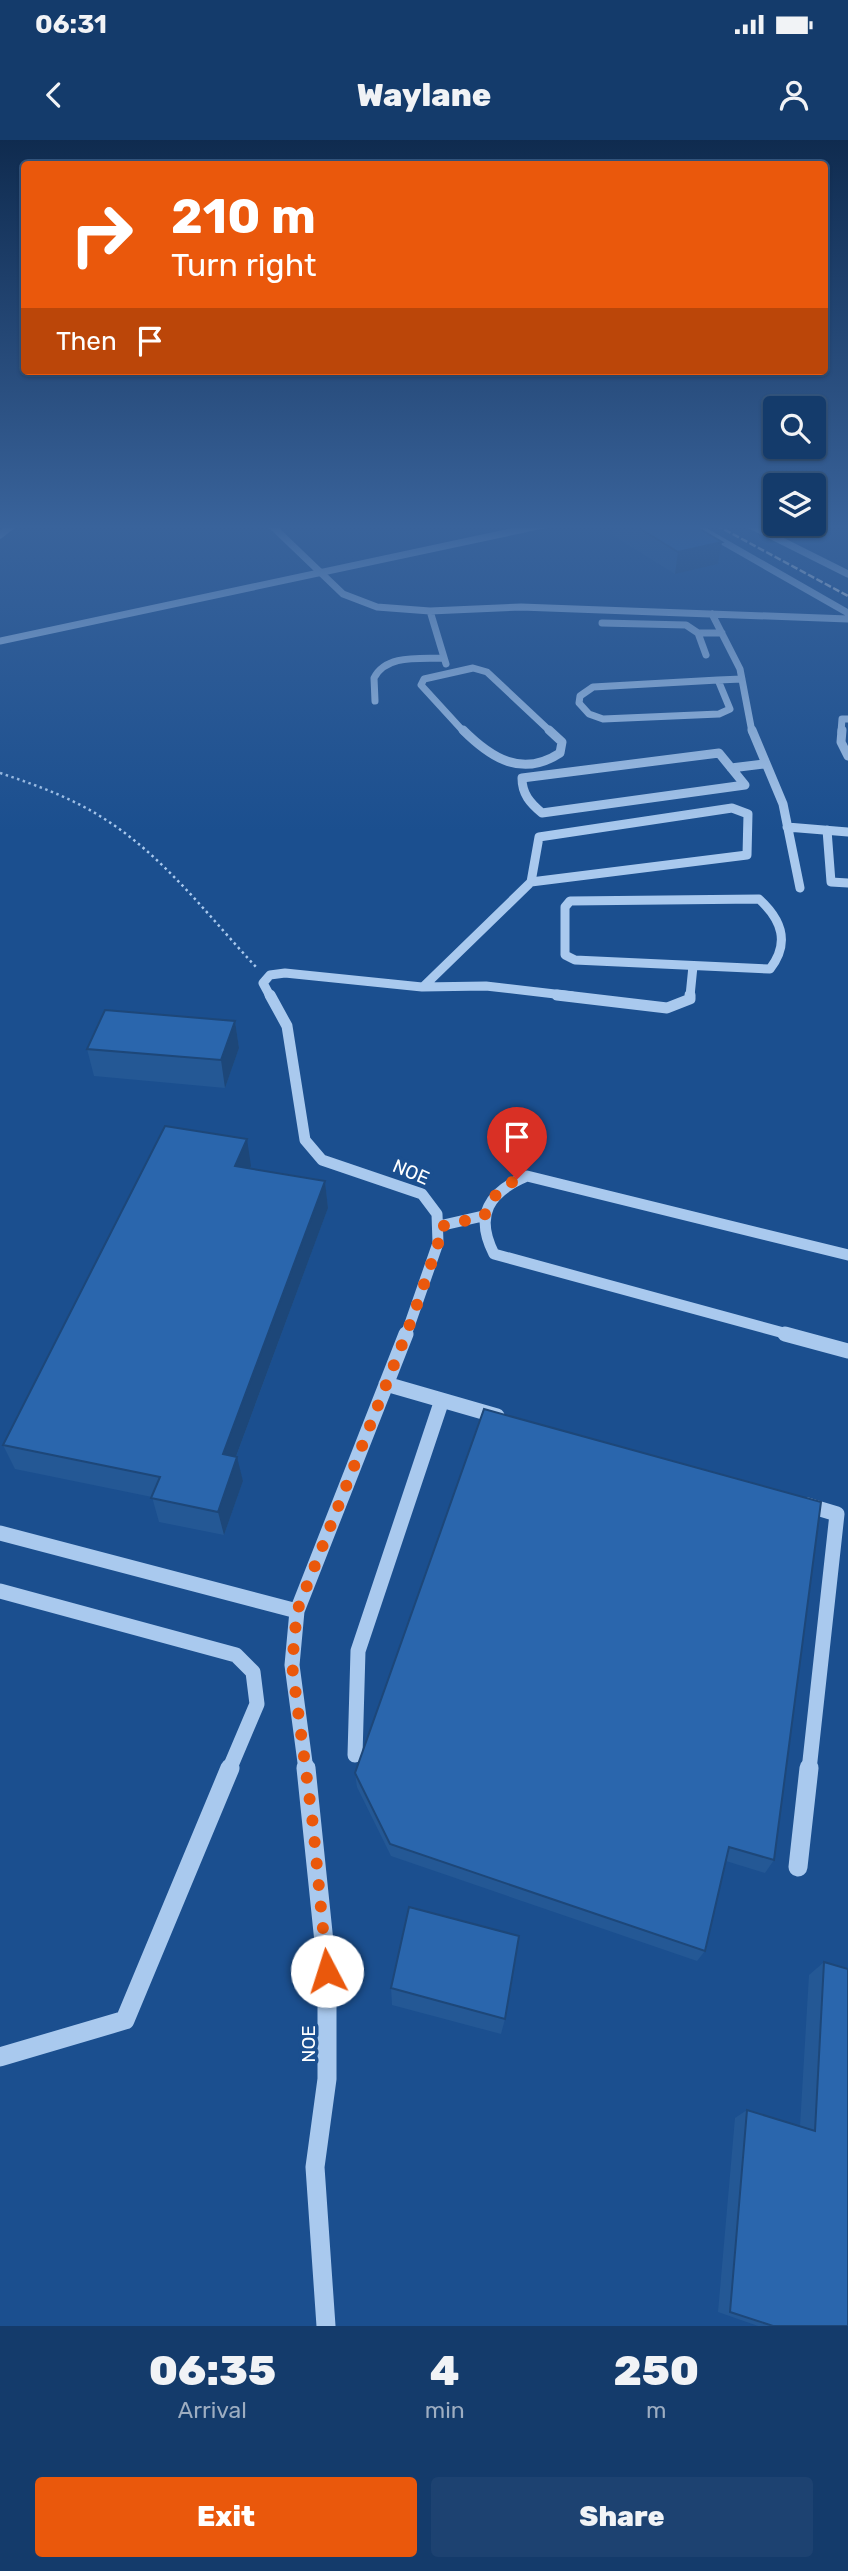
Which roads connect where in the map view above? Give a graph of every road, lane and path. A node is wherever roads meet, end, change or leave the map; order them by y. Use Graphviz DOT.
graph roads {
  1 [pos="56,627"];
  2 [pos="434,627"];
  3 [pos="689,627"];
  4 [pos="719,627"];
  5 [pos="698,633"];
  6 [pos="722,633"];
  7 [pos="0,641"];
  8 [pos="706,654"];
  9 [pos="443,658"];
  10 [pos="451,673"];
  11 [pos="742,679"];
  12 [pos="718,680"];
  13 [pos="375,702"];
  14 [pos="848,719"];
  15 [pos="848,756"];
  16 [pos="764,764"];
  17 [pos="731,768"];
  18 [pos="0,772"];
  19 [pos="787,827"];
  20 [pos="827,830"];
  21 [pos="848,832"];
  22 [pos="531,882"];
  23 [pos="848,883"];
  24 [pos="800,888"];
  25 [pos="693,966"];
  26 [pos="265,978"];
  27 [pos="422,987"];
  28 [pos="693,990"];
  29 [pos="484,1216"];
  30 [pos="439,1227"];
  31 [pos="848,1255"];
  32 [pos="848,1351"];
  33 [pos="386,1384"];
  34 [pos="442,1400"];
  35 [pos="508,1419"];
  36 [pos="797,1502"];
  37 [pos="0,1533"];
  38 [pos="0,1591"];
  39 [pos="297,1611"];
  40 [pos="355,1755"];
  41 [pos="798,1867"];
  42 [pos="0,2057"];
  43 [pos="326,2326"];
  1 -- 7 [label="street"];
  2 -- 9 [label="street"];
  3 -- 5 [label="street"];
  4 -- 6 [label="street"];
  5 -- 6 [label="street"];
  5 -- 8 [label="street"];
  6 -- 11 [label="street"];
  9 -- 10 [label="street"];
  9 -- 13 [label="street"];
  10 -- 10 [label="street"];
  11 -- 12 [label="street"];
  11 -- 16 [label="street"];
  12 -- 12 [label="street"];
  14 -- 15 [label="street"];
  16 -- 17 [label="street"];
  16 -- 19 [label="street"];
  17 -- 17 [label="street"];
  18 -- 26 [label="path"];
  19 -- 20 [label="street"];
  19 -- 24 [label="street"];
  20 -- 21 [label="street"];
  20 -- 23 [label="street"];
  22 -- 22 [label="street"];
  22 -- 27 [label="street"];
  25 -- 25 [label="street"];
  25 -- 28 [label="street"];
  26 -- 27 [label="street"];
  26 -- 30 [label="street, NOE"];
  27 -- 28 [label="street"];
  29 -- 30 [label="street"];
  29 -- 31 [label="street"];
  29 -- 32 [label="street"];
  30 -- 33 [label="street, NOE"];
  33 -- 34 [label="street"];
  33 -- 39 [label="street, NOE"];
  34 -- 35 [label="street"];
  34 -- 40 [label="street"];
  36 -- 41 [label="street"];
  37 -- 39 [label="street"];
  38 -- 42 [label="street"];
  39 -- 43 [label="street, NOE"];
}
